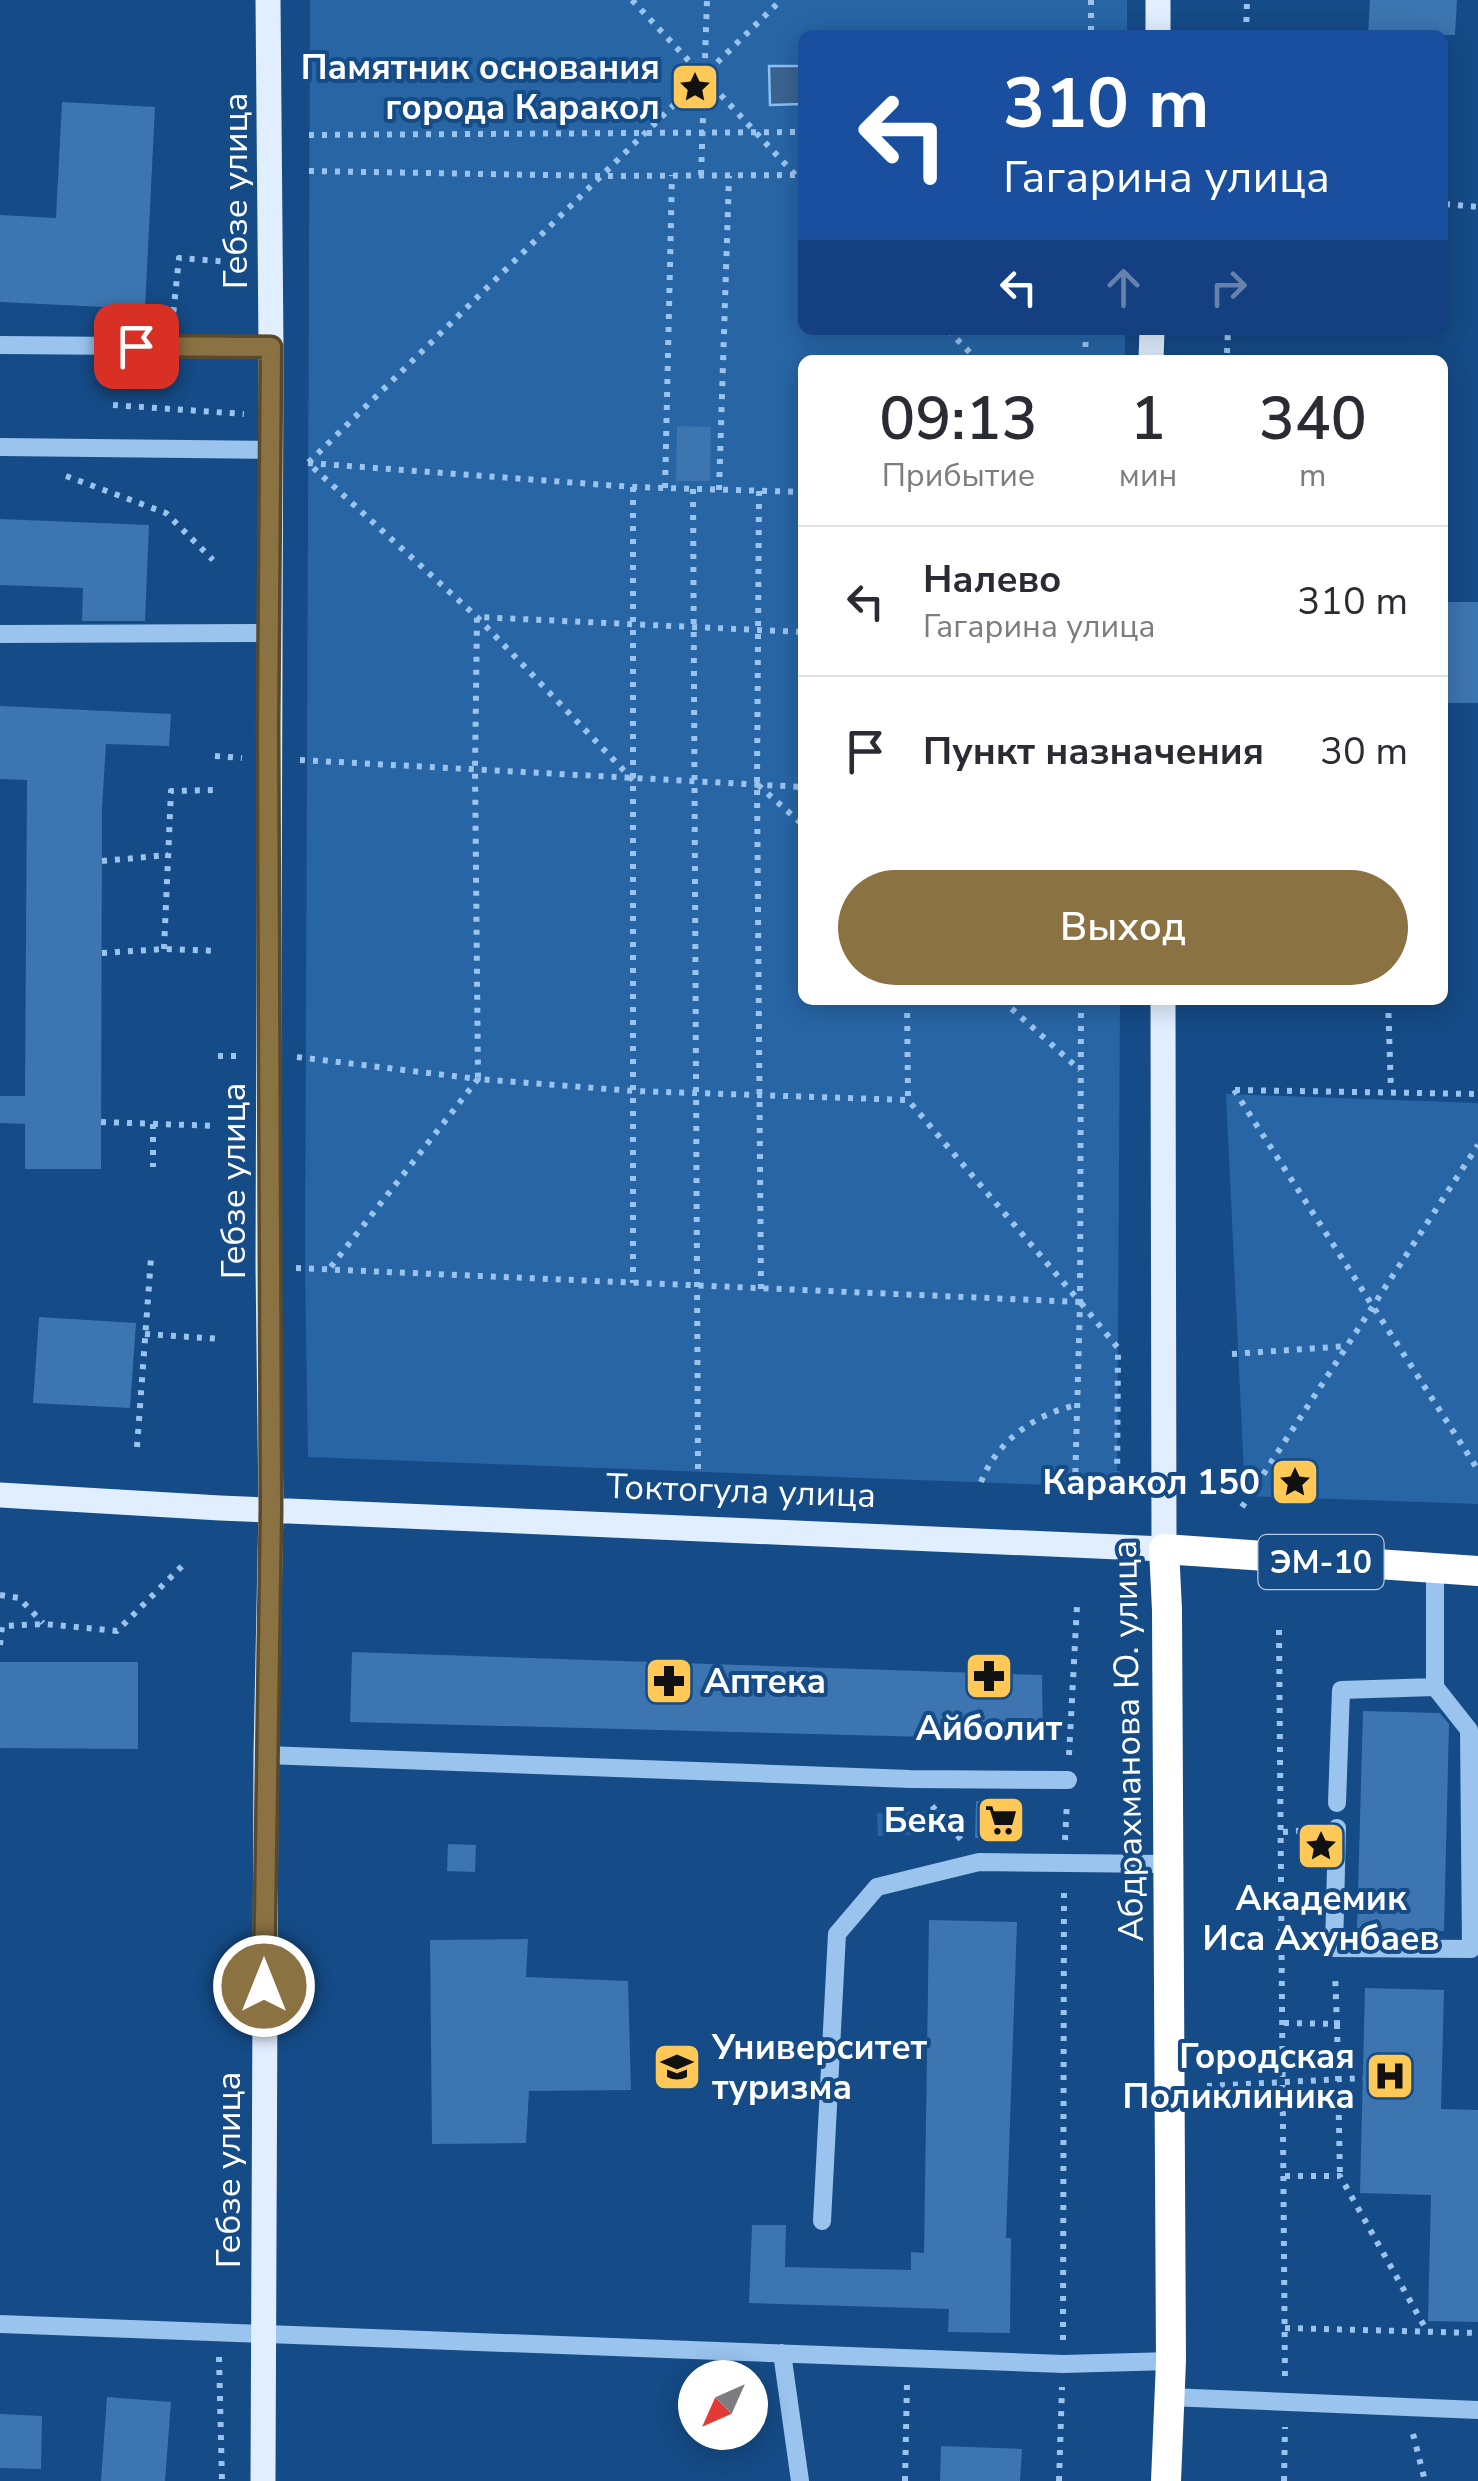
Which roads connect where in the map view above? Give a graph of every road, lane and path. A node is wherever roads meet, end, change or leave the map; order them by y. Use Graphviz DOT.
graph roads {
  1 [pos="268,0"];
  2 [pos="632,0"];
  3 [pos="707,0"];
  4 [pos="782,0"];
  5 [pos="1090,0"];
  6 [pos="1158,0"];
  7 [pos="1247,0"];
  8 [pos="1091,30"];
  9 [pos="1158,30"];
  10 [pos="1246,30"];
  11 [pos="703,77"];
  12 [pos="755,132"];
  13 [pos="798,132"];
  14 [pos="702,133"];
  15 [pos="644,134"];
  16 [pos="309,135"];
  17 [pos="309,171"];
  18 [pos="602,176"];
  19 [pos="672,176"];
  20 [pos="701,176"];
  21 [pos="729,176"];
  22 [pos="798,176"];
  23 [pos="798,178"];
  24 [pos="1448,204"];
  25 [pos="1478,207"];
  26 [pos="270,265"];
  27 [pos="953,335"];
  28 [pos="1228,335"];
  29 [pos="0,345"];
  30 [pos="170,346"];
  31 [pos="271,347"];
  32 [pos="1228,353"];
  33 [pos="972,355"];
  34 [pos="113,404"];
  35 [pos="270,416"];
  36 [pos="0,447"];
  37 [pos="269,450"];
  38 [pos="308,463"];
  39 [pos="63,475"];
  40 [pos="633,487"];
  41 [pos="665,488"];
  42 [pos="693,489"];
  43 [pos="719,490"];
  44 [pos="759,491"];
  45 [pos="798,492"];
  46 [pos="213,560"];
  47 [pos="478,617"];
  48 [pos="633,624"];
  49 [pos="695,628"];
  50 [pos="758,630"];
  51 [pos="798,632"];
  52 [pos="268,633"];
  53 [pos="0,634"];
  54 [pos="307,760"];
  55 [pos="475,769"];
  56 [pos="633,780"];
  57 [pos="696,783"];
  58 [pos="757,784"];
  59 [pos="798,787"];
  60 [pos="215,790"];
  61 [pos="798,820"];
  62 [pos="168,855"];
  63 [pos="102,860"];
  64 [pos="164,949"];
  65 [pos="217,951"];
  66 [pos="102,953"];
  67 [pos="907,1005"];
  68 [pos="1008,1005"];
  69 [pos="1081,1005"];
  70 [pos="1163,1005"];
  71 [pos="1388,1005"];
  72 [pos="308,1057"];
  73 [pos="1081,1071"];
  74 [pos="478,1079"];
  75 [pos="634,1091"];
  76 [pos="1391,1091"];
  77 [pos="696,1094"];
  78 [pos="1478,1094"];
  79 [pos="762,1096"];
  80 [pos="908,1100"];
  81 [pos="101,1122"];
  82 [pos="152,1124"];
  83 [pos="218,1126"];
  84 [pos="1478,1145"];
  85 [pos="153,1167"];
  86 [pos="151,1258"];
  87 [pos="633,1283"];
  88 [pos="697,1286"];
  89 [pos="761,1289"];
  90 [pos="1080,1302"];
  91 [pos="1374,1308"];
  92 [pos="145,1334"];
  93 [pos="221,1340"];
  94 [pos="1349,1346"];
  95 [pos="1232,1354"];
  96 [pos="1077,1405"];
  97 [pos="136,1447"];
  98 [pos="698,1470"];
  99 [pos="1478,1470"];
  100 [pos="981,1482"];
  101 [pos="1075,1486"];
  102 [pos="1117,1492"];
  103 [pos="0,1495"];
  104 [pos="1242,1507"];
  105 [pos="271,1509"];
  106 [pos="1164,1549"];
  107 [pos="187,1561"];
  108 [pos="1436,1569"];
  109 [pos="1478,1571"];
  110 [pos="0,1595"];
  111 [pos="1078,1606"];
  112 [pos="44,1624"];
  113 [pos="1,1626"];
  114 [pos="1279,1630"];
  115 [pos="0,1645"];
  116 [pos="1434,1686"];
  117 [pos="266,1754"];
  118 [pos="910,1778"];
  119 [pos="1068,1780"];
  120 [pos="1338,1803"];
  121 [pos="1337,1828"];
  122 [pos="979,1862"];
  123 [pos="1064,1862"];
  124 [pos="1167,1864"];
  125 [pos="1334,1948"];
  126 [pos="1284,2022"];
  127 [pos="1337,2024"];
  128 [pos="1362,2078"];
  129 [pos="1337,2080"];
  130 [pos="1284,2084"];
  131 [pos="1207,2086"];
  132 [pos="1284,2176"];
  133 [pos="1340,2176"];
  134 [pos="822,2221"];
  135 [pos="0,2324"];
  136 [pos="1285,2328"];
  137 [pos="218,2331"];
  138 [pos="1427,2331"];
  139 [pos="262,2332"];
  140 [pos="1478,2332"];
  141 [pos="782,2353"];
  142 [pos="907,2358"];
  143 [pos="1171,2362"];
  144 [pos="1062,2364"];
  145 [pos="1169,2397"];
  146 [pos="1286,2400"];
  147 [pos="1406,2408"];
  148 [pos="1478,2410"];
  149 [pos="222,2481"];
  150 [pos="263,2481"];
  151 [pos="800,2481"];
  152 [pos="905,2481"];
  153 [pos="1059,2481"];
  154 [pos="1166,2481"];
  155 [pos="1284,2481"];
  156 [pos="1425,2481"];
  1 -- 26 [label="main road, Гебзе улица"];
  2 -- 11 [label="path"];
  3 -- 11 [label="path"];
  4 -- 11 [label="path"];
  5 -- 8 [label="path"];
  6 -- 9 [label="main road"];
  7 -- 10 [label="path"];
  11 -- 12 [label="path"];
  11 -- 14 [label="path"];
  11 -- 15 [label="path"];
  12 -- 13 [label="path"];
  12 -- 14 [label="path"];
  12 -- 22 [label="path"];
  14 -- 15 [label="path"];
  14 -- 20 [label="path"];
  15 -- 16 [label="path"];
  15 -- 18 [label="path"];
  17 -- 18 [label="path"];
  18 -- 19 [label="path"];
  18 -- 38 [label="path"];
  19 -- 20 [label="path"];
  19 -- 41 [label="path"];
  20 -- 21 [label="path"];
  21 -- 23 [label="path"];
  21 -- 43 [label="path"];
  24 -- 25 [label="path"];
  26 -- 30 [label="path"];
  26 -- 31 [label="main road, Гебзе улица"];
  27 -- 33 [label="path"];
  28 -- 32 [label="path"];
  29 -- 30 [label="street"];
  30 -- 31 [label="street"];
  31 -- 35 [label="main road, Гебзе улица"];
  34 -- 35 [label="path"];
  35 -- 37 [label="main road, Гебзе улица"];
  36 -- 37 [label="street"];
  37 -- 52 [label="main road, Гебзе улица"];
  38 -- 40 [label="path"];
  38 -- 47 [label="path"];
  39 -- 46 [label="path"];
  40 -- 41 [label="path"];
  40 -- 48 [label="path"];
  41 -- 42 [label="path"];
  42 -- 43 [label="path"];
  42 -- 49 [label="path"];
  43 -- 44 [label="path"];
  44 -- 45 [label="path"];
  44 -- 50 [label="path"];
  47 -- 48 [label="path"];
  47 -- 55 [label="path"];
  47 -- 56 [label="path"];
  48 -- 49 [label="path"];
  48 -- 56 [label="path"];
  49 -- 50 [label="path"];
  49 -- 57 [label="path"];
  50 -- 51 [label="path"];
  50 -- 58 [label="path"];
  52 -- 53 [label="street"];
  52 -- 105 [label="main road, Гебзе улица"];
  54 -- 55 [label="path"];
  55 -- 56 [label="path"];
  55 -- 74 [label="path"];
  56 -- 57 [label="path"];
  56 -- 75 [label="path"];
  57 -- 58 [label="path"];
  57 -- 77 [label="path"];
  58 -- 59 [label="path"];
  58 -- 61 [label="path"];
  58 -- 79 [label="path"];
  60 -- 62 [label="path"];
  62 -- 63 [label="path"];
  62 -- 64 [label="path"];
  64 -- 65 [label="path"];
  64 -- 66 [label="path"];
  67 -- 80 [label="path"];
  68 -- 73 [label="path"];
  69 -- 73 [label="path"];
  70 -- 106 [label="main road, Абдрахманова Ю. улица"];
  71 -- 76 [label="path"];
  72 -- 74 [label="path"];
  73 -- 90 [label="path"];
  74 -- 75 [label="path"];
  74 -- 87 [label="path"];
  75 -- 77 [label="path"];
  75 -- 87 [label="path"];
  76 -- 78 [label="path"];
  76 -- 91 [label="path"];
  77 -- 79 [label="path"];
  77 -- 88 [label="path"];
  79 -- 80 [label="path"];
  79 -- 89 [label="path"];
  80 -- 90 [label="path"];
  81 -- 82 [label="path"];
  82 -- 83 [label="path"];
  82 -- 85 [label="path"];
  84 -- 91 [label="path"];
  86 -- 92 [label="path"];
  87 -- 88 [label="path"];
  88 -- 89 [label="path"];
  88 -- 98 [label="path"];
  89 -- 90 [label="path"];
  90 -- 96 [label="path"];
  90 -- 102 [label="path"];
  91 -- 94 [label="path"];
  91 -- 99 [label="path"];
  92 -- 93 [label="path"];
  92 -- 97 [label="path"];
  94 -- 95 [label="path"];
  94 -- 104 [label="path"];
  96 -- 100 [label="path"];
  96 -- 101 [label="path"];
  103 -- 105 [label="main road, Токтогула улица"];
  105 -- 106 [label="main road, Токтогула улица"];
  105 -- 117 [label="main road, Гебзе улица"];
  106 -- 108 [label="highway, Токтогула улица / ЭМ-10"];
  106 -- 124 [label="highway, Абдрахманова Ю. улица"];
  107 -- 112 [label="path"];
  108 -- 109 [label="highway, Токтогула улица / ЭМ-10"];
  108 -- 116 [label="street"];
  110 -- 112 [label="path"];
  111 -- 119 [label="path"];
  112 -- 113 [label="path"];
  113 -- 115 [label="path"];
  114 -- 126 [label="path"];
  116 -- 120 [label="street"];
  116 -- 125 [label="street"];
  117 -- 118 [label="street"];
  117 -- 139 [label="main road, Гебзе улица"];
  118 -- 119 [label="street"];
  118 -- 122 [label="path"];
  119 -- 123 [label="path"];
  121 -- 125 [label="street"];
  122 -- 123 [label="street"];
  122 -- 134 [label="street"];
  123 -- 124 [label="street"];
  123 -- 144 [label="path"];
  124 -- 143 [label="highway, Абдрахманова Ю. улица"];
  125 -- 127 [label="path"];
  126 -- 127 [label="path"];
  126 -- 130 [label="path"];
  127 -- 129 [label="path"];
  128 -- 129 [label="path"];
  129 -- 130 [label="path"];
  129 -- 133 [label="path"];
  130 -- 131 [label="path"];
  130 -- 132 [label="path"];
  132 -- 133 [label="path"];
  132 -- 136 [label="path"];
  133 -- 138 [label="path"];
  135 -- 137 [label="street"];
  136 -- 138 [label="path"];
  136 -- 146 [label="path"];
  137 -- 139 [label="street"];
  137 -- 149 [label="path"];
  138 -- 140 [label="path"];
  139 -- 141 [label="street"];
  139 -- 150 [label="main road, Гебзе улица"];
  141 -- 142 [label="street"];
  141 -- 151 [label="street"];
  142 -- 144 [label="street"];
  142 -- 152 [label="path"];
  143 -- 144 [label="street"];
  143 -- 145 [label="highway, Абдрахманова Ю. улица"];
  144 -- 153 [label="path"];
  145 -- 146 [label="street"];
  145 -- 154 [label="highway, Абдрахманова Ю. улица"];
  146 -- 147 [label="street"];
  146 -- 155 [label="path"];
  147 -- 148 [label="street"];
  147 -- 156 [label="path"];
}
